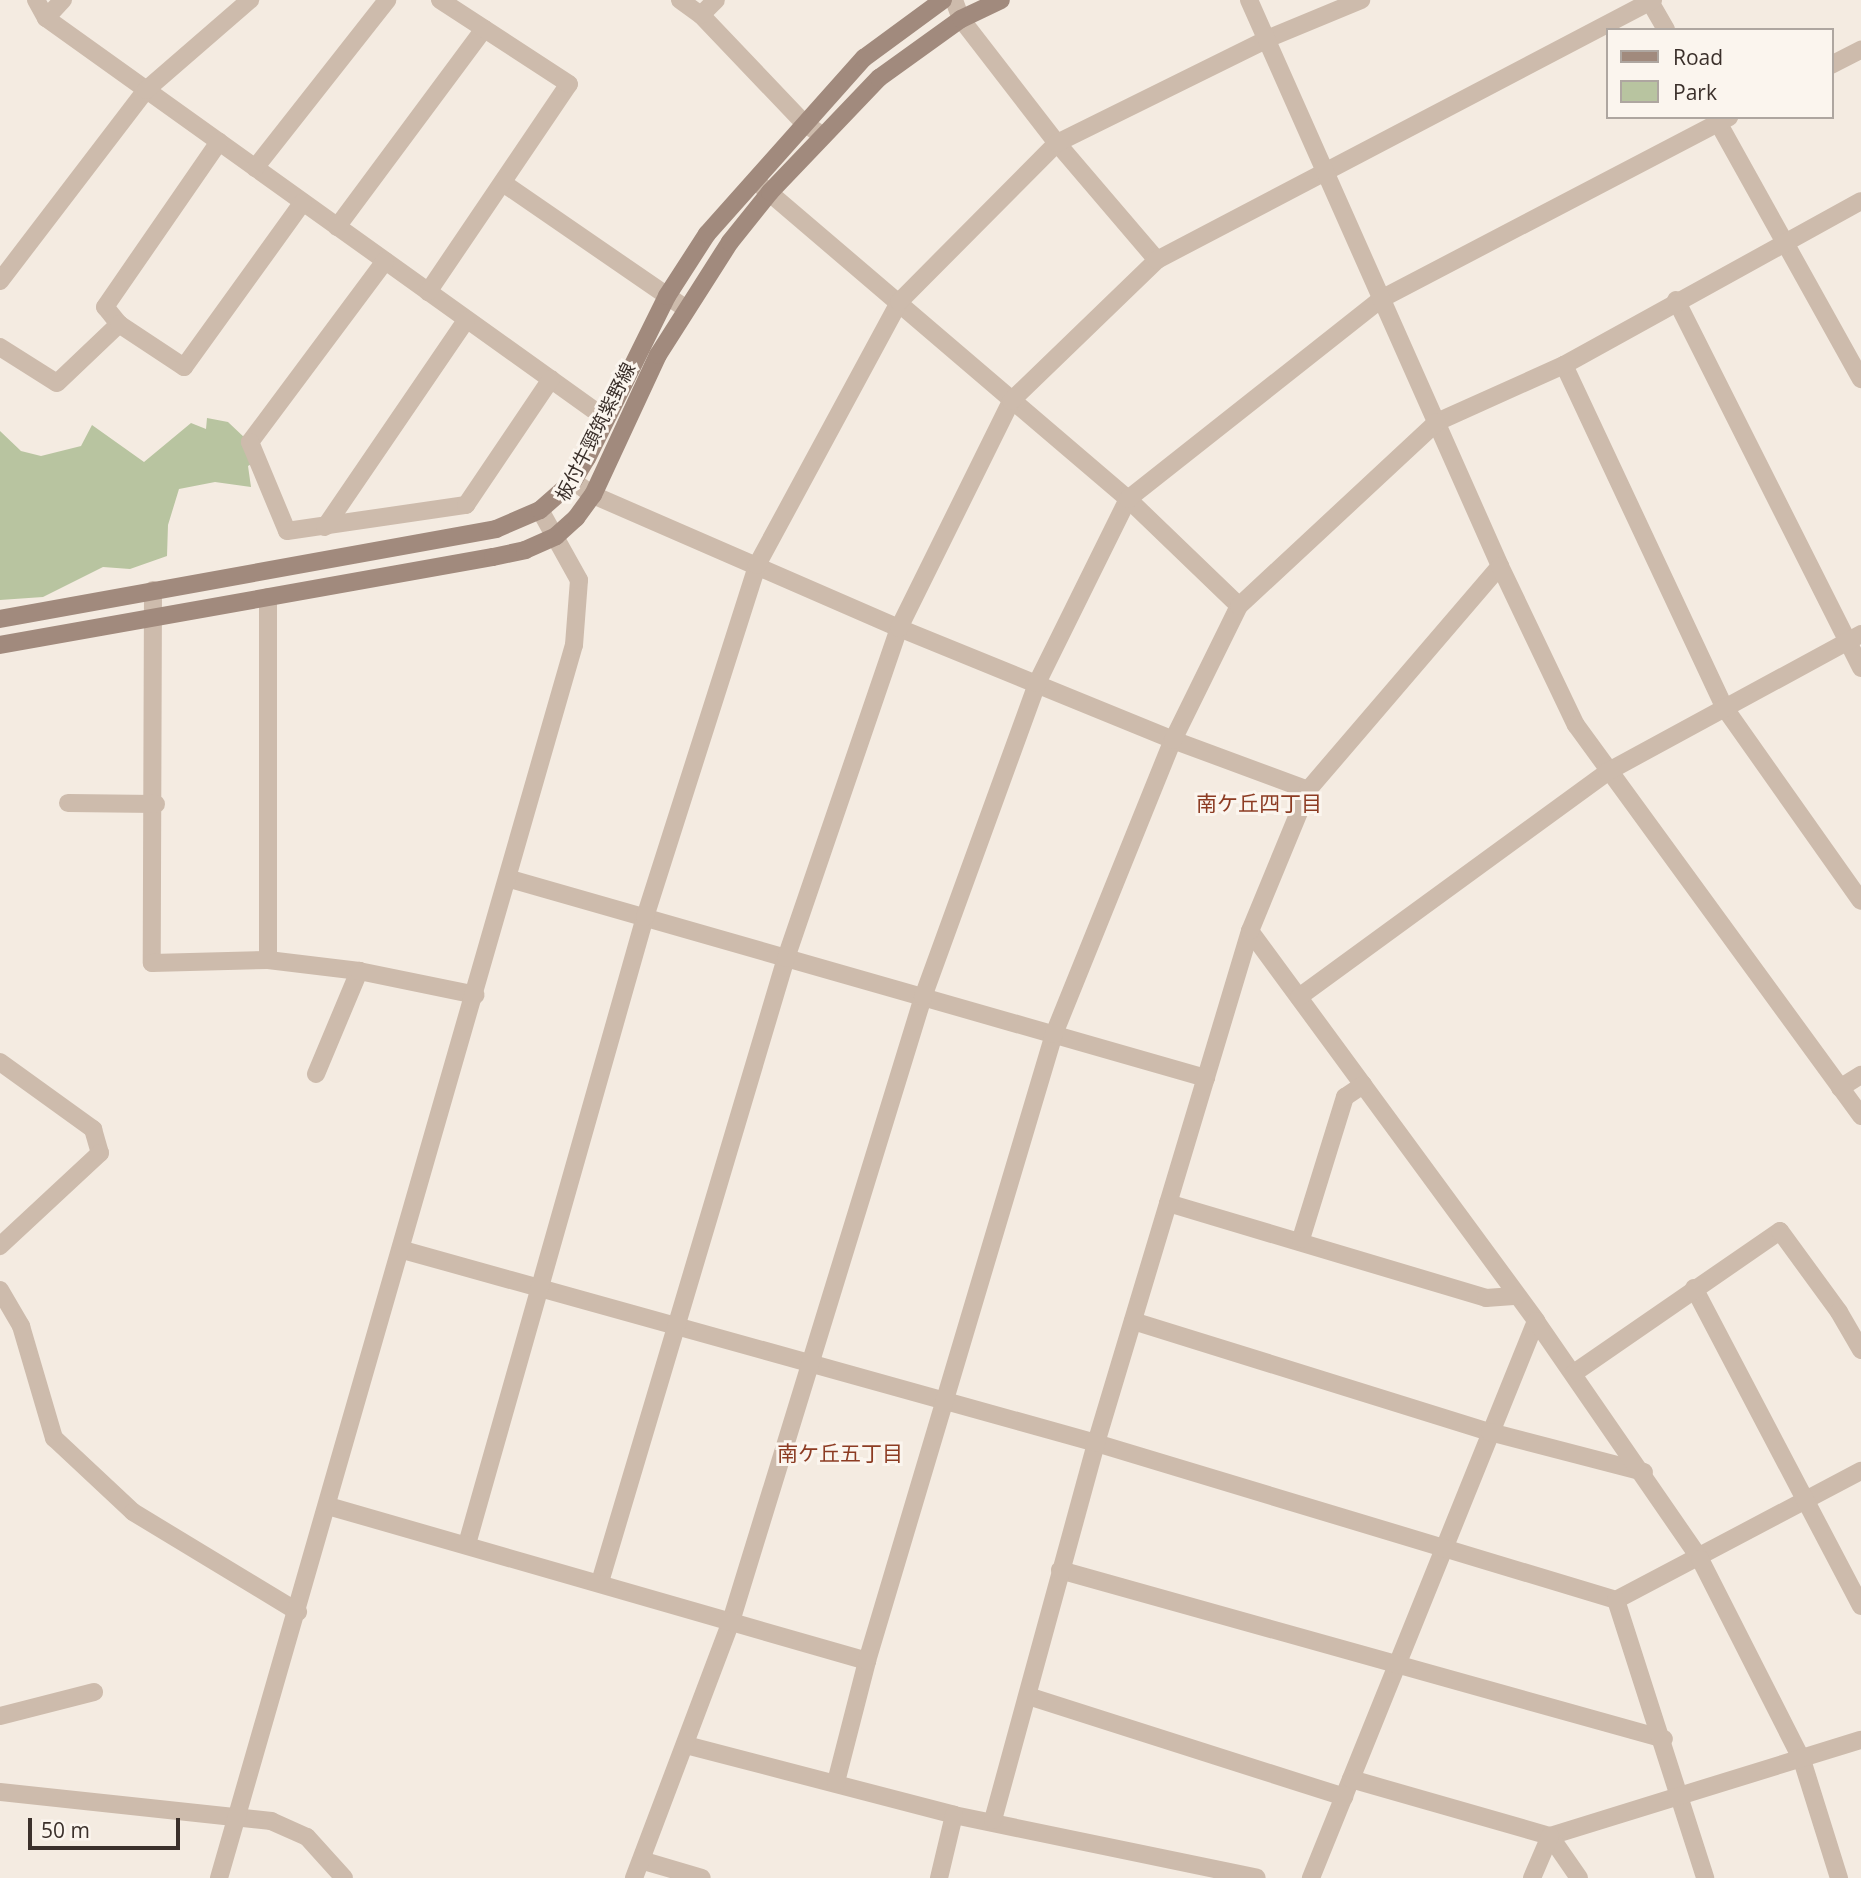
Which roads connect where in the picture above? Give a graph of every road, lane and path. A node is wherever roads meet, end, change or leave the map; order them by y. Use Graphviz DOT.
graph roads {
  1 [pos="36,0"];
  2 [pos="64,0"];
  3 [pos="250,0"];
  4 [pos="387,0"];
  5 [pos="440,0"];
  6 [pos="680,0"];
  7 [pos="716,0"];
  8 [pos="943,0"];
  9 [pos="954,0"];
  10 [pos="1001,0"];
  11 [pos="1249,0"];
  12 [pos="1361,0"];
  13 [pos="1651,1"];
  14 [pos="701,15"];
  15 [pos="46,18"];
  16 [pos="961,19"];
  17 [pos="1665,28"];
  18 [pos="484,29"];
  19 [pos="1267,39"];
  20 [pos="1861,50"];
  21 [pos="1833,64"];
  22 [pos="146,90"];
  23 [pos="1721,119"];
  24 [pos="804,123"];
  25 [pos="823,136"];
  26 [pos="219,142"];
  27 [pos="1057,143"];
  28 [pos="255,169"];
  29 [pos="1324,169"];
  30 [pos="752,179"];
  31 [pos="503,183"];
  32 [pos="770,192"];
  33 [pos="1861,201"];
  34 [pos="303,202"];
  35 [pos="337,227"];
  36 [pos="1786,241"];
  37 [pos="1157,260"];
  38 [pos="385,261"];
  39 [pos="0,281"];
  40 [pos="428,292"];
  41 [pos="667,296"];
  42 [pos="1381,299"];
  43 [pos="1676,300"];
  44 [pos="899,302"];
  45 [pos="686,309"];
  46 [pos="466,320"];
  47 [pos="119,324"];
  48 [pos="0,347"];
  49 [pos="1564,365"];
  50 [pos="551,379"];
  51 [pos="1861,379"];
  52 [pos="1012,401"];
  53 [pos="605,418"];
  54 [pos="1437,422"];
  55 [pos="573,481"];
  56 [pos="593,495"];
  57 [pos="1128,499"];
  58 [pos="540,510"];
  59 [pos="325,527"];
  60 [pos="555,536"];
  61 [pos="757,565"];
  62 [pos="1500,566"];
  63 [pos="153,590"];
  64 [pos="268,597"];
  65 [pos="1238,606"];
  66 [pos="155,617"];
  67 [pos="0,619"];
  68 [pos="899,628"];
  69 [pos="1853,639"];
  70 [pos="0,645"];
  71 [pos="1861,668"];
  72 [pos="1037,683"];
  73 [pos="1724,707"];
  74 [pos="1173,740"];
  75 [pos="1607,772"];
  76 [pos="1308,790"];
  77 [pos="68,803"];
  78 [pos="156,804"];
  79 [pos="510,879"];
  80 [pos="1861,901"];
  81 [pos="645,917"];
  82 [pos="1250,931"];
  83 [pos="786,958"];
  84 [pos="268,960"];
  85 [pos="359,971"];
  86 [pos="476,995"];
  87 [pos="923,997"];
  88 [pos="1298,997"];
  89 [pos="1054,1034"];
  90 [pos="0,1062"];
  91 [pos="316,1074"];
  92 [pos="1861,1075"];
  93 [pos="1206,1078"];
  94 [pos="1363,1085"];
  95 [pos="1840,1088"];
  96 [pos="1861,1116"];
  97 [pos="1168,1203"];
  98 [pos="1301,1239"];
  99 [pos="0,1246"];
  100 [pos="403,1250"];
  101 [pos="1693,1288"];
  102 [pos="540,1289"];
  103 [pos="0,1290"];
  104 [pos="1517,1296"];
  105 [pos="1133,1321"];
  106 [pos="1536,1321"];
  107 [pos="676,1328"];
  108 [pos="1861,1350"];
  109 [pos="811,1366"];
  110 [pos="1574,1373"];
  111 [pos="944,1404"];
  112 [pos="1490,1432"];
  113 [pos="1096,1443"];
  114 [pos="1861,1471"];
  115 [pos="1644,1472"];
  116 [pos="1806,1501"];
  117 [pos="328,1506"];
  118 [pos="467,1544"];
  119 [pos="1444,1548"];
  120 [pos="1700,1559"];
  121 [pos="1060,1570"];
  122 [pos="600,1582"];
  123 [pos="1616,1600"];
  124 [pos="1861,1606"];
  125 [pos="298,1612"];
  126 [pos="732,1618"];
  127 [pos="867,1661"];
  128 [pos="1398,1662"];
  129 [pos="94,1692"];
  130 [pos="1028,1696"];
  131 [pos="0,1716"];
  132 [pos="1664,1739"];
  133 [pos="1861,1740"];
  134 [pos="685,1745"];
  135 [pos="1802,1760"];
  136 [pos="1351,1779"];
  137 [pos="836,1782"];
  138 [pos="0,1792"];
  139 [pos="1344,1797"];
  140 [pos="1679,1798"];
  141 [pos="954,1815"];
  142 [pos="237,1818"];
  143 [pos="993,1820"];
  144 [pos="1550,1836"];
  145 [pos="644,1861"];
  146 [pos="219,1878"];
  147 [pos="344,1878"];
  148 [pos="634,1878"];
  149 [pos="702,1878"];
  150 [pos="939,1878"];
  151 [pos="1257,1878"];
  152 [pos="1311,1878"];
  153 [pos="1532,1878"];
  154 [pos="1579,1878"];
  155 [pos="1705,1878"];
  156 [pos="1839,1878"];
  1 -- 15 [label="street"];
  2 -- 15 [label="street"];
  3 -- 22 [label="street"];
  4 -- 28 [label="street"];
  5 -- 18 [label="street"];
  6 -- 14 [label="street"];
  7 -- 14 [label="street"];
  8 -- 24 [label="main road, 板付牛頸筑紫野線"];
  9 -- 16 [label="street"];
  10 -- 16 [label="main road, 板付牛頸筑紫野線"];
  11 -- 19 [label="street"];
  12 -- 19 [label="street"];
  13 -- 17 [label="street"];
  13 -- 29 [label="street"];
  14 -- 24 [label="street"];
  15 -- 22 [label="street"];
  16 -- 25 [label="main road, 板付牛頸筑紫野線"];
  16 -- 27 [label="street"];
  18 -- 31 [label="street"];
  18 -- 35 [label="street"];
  19 -- 27 [label="street"];
  19 -- 29 [label="street"];
  20 -- 21 [label="street"];
  22 -- 26 [label="street"];
  22 -- 39 [label="street"];
  23 -- 36 [label="street"];
  23 -- 42 [label="street"];
  24 -- 25 [label="street"];
  24 -- 30 [label="main road, 板付牛頸筑紫野線"];
  25 -- 32 [label="main road, 板付牛頸筑紫野線"];
  26 -- 28 [label="street"];
  26 -- 47 [label="street"];
  27 -- 37 [label="street"];
  27 -- 44 [label="street"];
  28 -- 34 [label="street"];
  29 -- 37 [label="street"];
  29 -- 42 [label="street"];
  30 -- 32 [label="street"];
  30 -- 41 [label="main road, 板付牛頸筑紫野線"];
  31 -- 40 [label="street"];
  31 -- 41 [label="street"];
  32 -- 44 [label="street"];
  32 -- 45 [label="main road, 板付牛頸筑紫野線"];
  33 -- 36 [label="street"];
  34 -- 35 [label="street"];
  34 -- 47 [label="street"];
  35 -- 38 [label="street"];
  36 -- 43 [label="street"];
  36 -- 51 [label="street"];
  37 -- 52 [label="street"];
  38 -- 40 [label="street"];
  38 -- 59 [label="street"];
  40 -- 46 [label="street"];
  41 -- 45 [label="street"];
  41 -- 53 [label="main road, 板付牛頸筑紫野線"];
  42 -- 54 [label="street"];
  42 -- 57 [label="street"];
  43 -- 49 [label="street"];
  43 -- 69 [label="street"];
  44 -- 52 [label="street"];
  44 -- 61 [label="street"];
  45 -- 56 [label="main road, 板付牛頸筑紫野線"];
  46 -- 50 [label="street"];
  46 -- 59 [label="street"];
  47 -- 48 [label="street"];
  49 -- 54 [label="street"];
  49 -- 73 [label="street"];
  50 -- 53 [label="street"];
  50 -- 59 [label="street"];
  52 -- 57 [label="street"];
  52 -- 68 [label="street"];
  53 -- 55 [label="main road, 板付牛頸筑紫野線"];
  54 -- 62 [label="street"];
  54 -- 65 [label="street"];
  55 -- 56 [label="street"];
  55 -- 58 [label="main road, 板付牛頸筑紫野線"];
  56 -- 60 [label="main road, 板付牛頸筑紫野線"];
  56 -- 61 [label="street"];
  57 -- 65 [label="street"];
  57 -- 72 [label="street"];
  58 -- 60 [label="street"];
  58 -- 63 [label="main road, 板付牛頸筑紫野線"];
  60 -- 64 [label="main road, 板付牛頸筑紫野線"];
  60 -- 79 [label="street"];
  61 -- 68 [label="street"];
  61 -- 81 [label="street"];
  62 -- 75 [label="street"];
  62 -- 76 [label="street"];
  63 -- 66 [label="street"];
  63 -- 67 [label="main road, 板付牛頸筑紫野線"];
  64 -- 66 [label="main road, 板付牛頸筑紫野線"];
  64 -- 84 [label="street"];
  65 -- 74 [label="street"];
  66 -- 70 [label="main road, 板付牛頸筑紫野線"];
  66 -- 78 [label="street"];
  68 -- 72 [label="street"];
  68 -- 83 [label="street"];
  69 -- 71 [label="street"];
  69 -- 73 [label="street"];
  72 -- 74 [label="street"];
  72 -- 87 [label="street"];
  73 -- 75 [label="street"];
  73 -- 80 [label="street"];
  74 -- 76 [label="street"];
  74 -- 89 [label="street"];
  75 -- 88 [label="street"];
  75 -- 95 [label="street"];
  76 -- 82 [label="street"];
  77 -- 78 [label="street"];
  78 -- 84 [label="street"];
  79 -- 81 [label="street"];
  79 -- 86 [label="street"];
  81 -- 83 [label="street"];
  81 -- 102 [label="street"];
  82 -- 88 [label="street"];
  82 -- 93 [label="street"];
  83 -- 87 [label="street"];
  83 -- 107 [label="street"];
  84 -- 85 [label="street"];
  85 -- 86 [label="street"];
  85 -- 91 [label="street"];
  86 -- 100 [label="street"];
  87 -- 89 [label="street"];
  87 -- 109 [label="street"];
  88 -- 94 [label="street"];
  89 -- 93 [label="street"];
  89 -- 111 [label="street"];
  90 -- 99 [label="street"];
  92 -- 95 [label="street"];
  93 -- 97 [label="street"];
  94 -- 98 [label="street"];
  94 -- 104 [label="street"];
  95 -- 96 [label="street"];
  97 -- 98 [label="street"];
  97 -- 105 [label="street"];
  98 -- 104 [label="street"];
  100 -- 102 [label="street"];
  100 -- 117 [label="street"];
  101 -- 108 [label="street"];
  101 -- 110 [label="street"];
  101 -- 116 [label="street"];
  102 -- 107 [label="street"];
  102 -- 118 [label="street"];
  103 -- 125 [label="street"];
  104 -- 106 [label="street"];
  105 -- 112 [label="street"];
  105 -- 113 [label="street"];
  106 -- 110 [label="street"];
  106 -- 112 [label="street"];
  107 -- 109 [label="street"];
  107 -- 122 [label="street"];
  109 -- 111 [label="street"];
  109 -- 126 [label="street"];
  110 -- 115 [label="street"];
  111 -- 113 [label="street"];
  111 -- 127 [label="street"];
  112 -- 115 [label="street"];
  112 -- 119 [label="street"];
  113 -- 119 [label="street"];
  113 -- 121 [label="street"];
  114 -- 116 [label="street"];
  115 -- 120 [label="street"];
  116 -- 120 [label="street"];
  116 -- 124 [label="street"];
  117 -- 118 [label="street"];
  117 -- 125 [label="street"];
  118 -- 122 [label="street"];
  119 -- 123 [label="street"];
  119 -- 128 [label="street"];
  120 -- 123 [label="street"];
  120 -- 135 [label="street"];
  121 -- 128 [label="street"];
  121 -- 130 [label="street"];
  122 -- 126 [label="street"];
  123 -- 132 [label="street"];
  125 -- 142 [label="street"];
  126 -- 127 [label="street"];
  126 -- 134 [label="street"];
  127 -- 137 [label="street"];
  128 -- 132 [label="street"];
  128 -- 136 [label="street"];
  129 -- 131 [label="street"];
  130 -- 139 [label="street"];
  130 -- 143 [label="street"];
  132 -- 140 [label="street"];
  133 -- 135 [label="street"];
  134 -- 137 [label="street"];
  134 -- 145 [label="street"];
  135 -- 140 [label="street"];
  135 -- 156 [label="street"];
  136 -- 139 [label="street"];
  136 -- 144 [label="street"];
  137 -- 141 [label="street"];
  138 -- 142 [label="street"];
  139 -- 152 [label="street"];
  140 -- 144 [label="street"];
  140 -- 155 [label="street"];
  141 -- 143 [label="street"];
  141 -- 150 [label="street"];
  142 -- 146 [label="street"];
  142 -- 147 [label="street"];
  143 -- 151 [label="street"];
  144 -- 153 [label="street"];
  144 -- 154 [label="street"];
  145 -- 148 [label="street"];
  145 -- 149 [label="street"];
}
